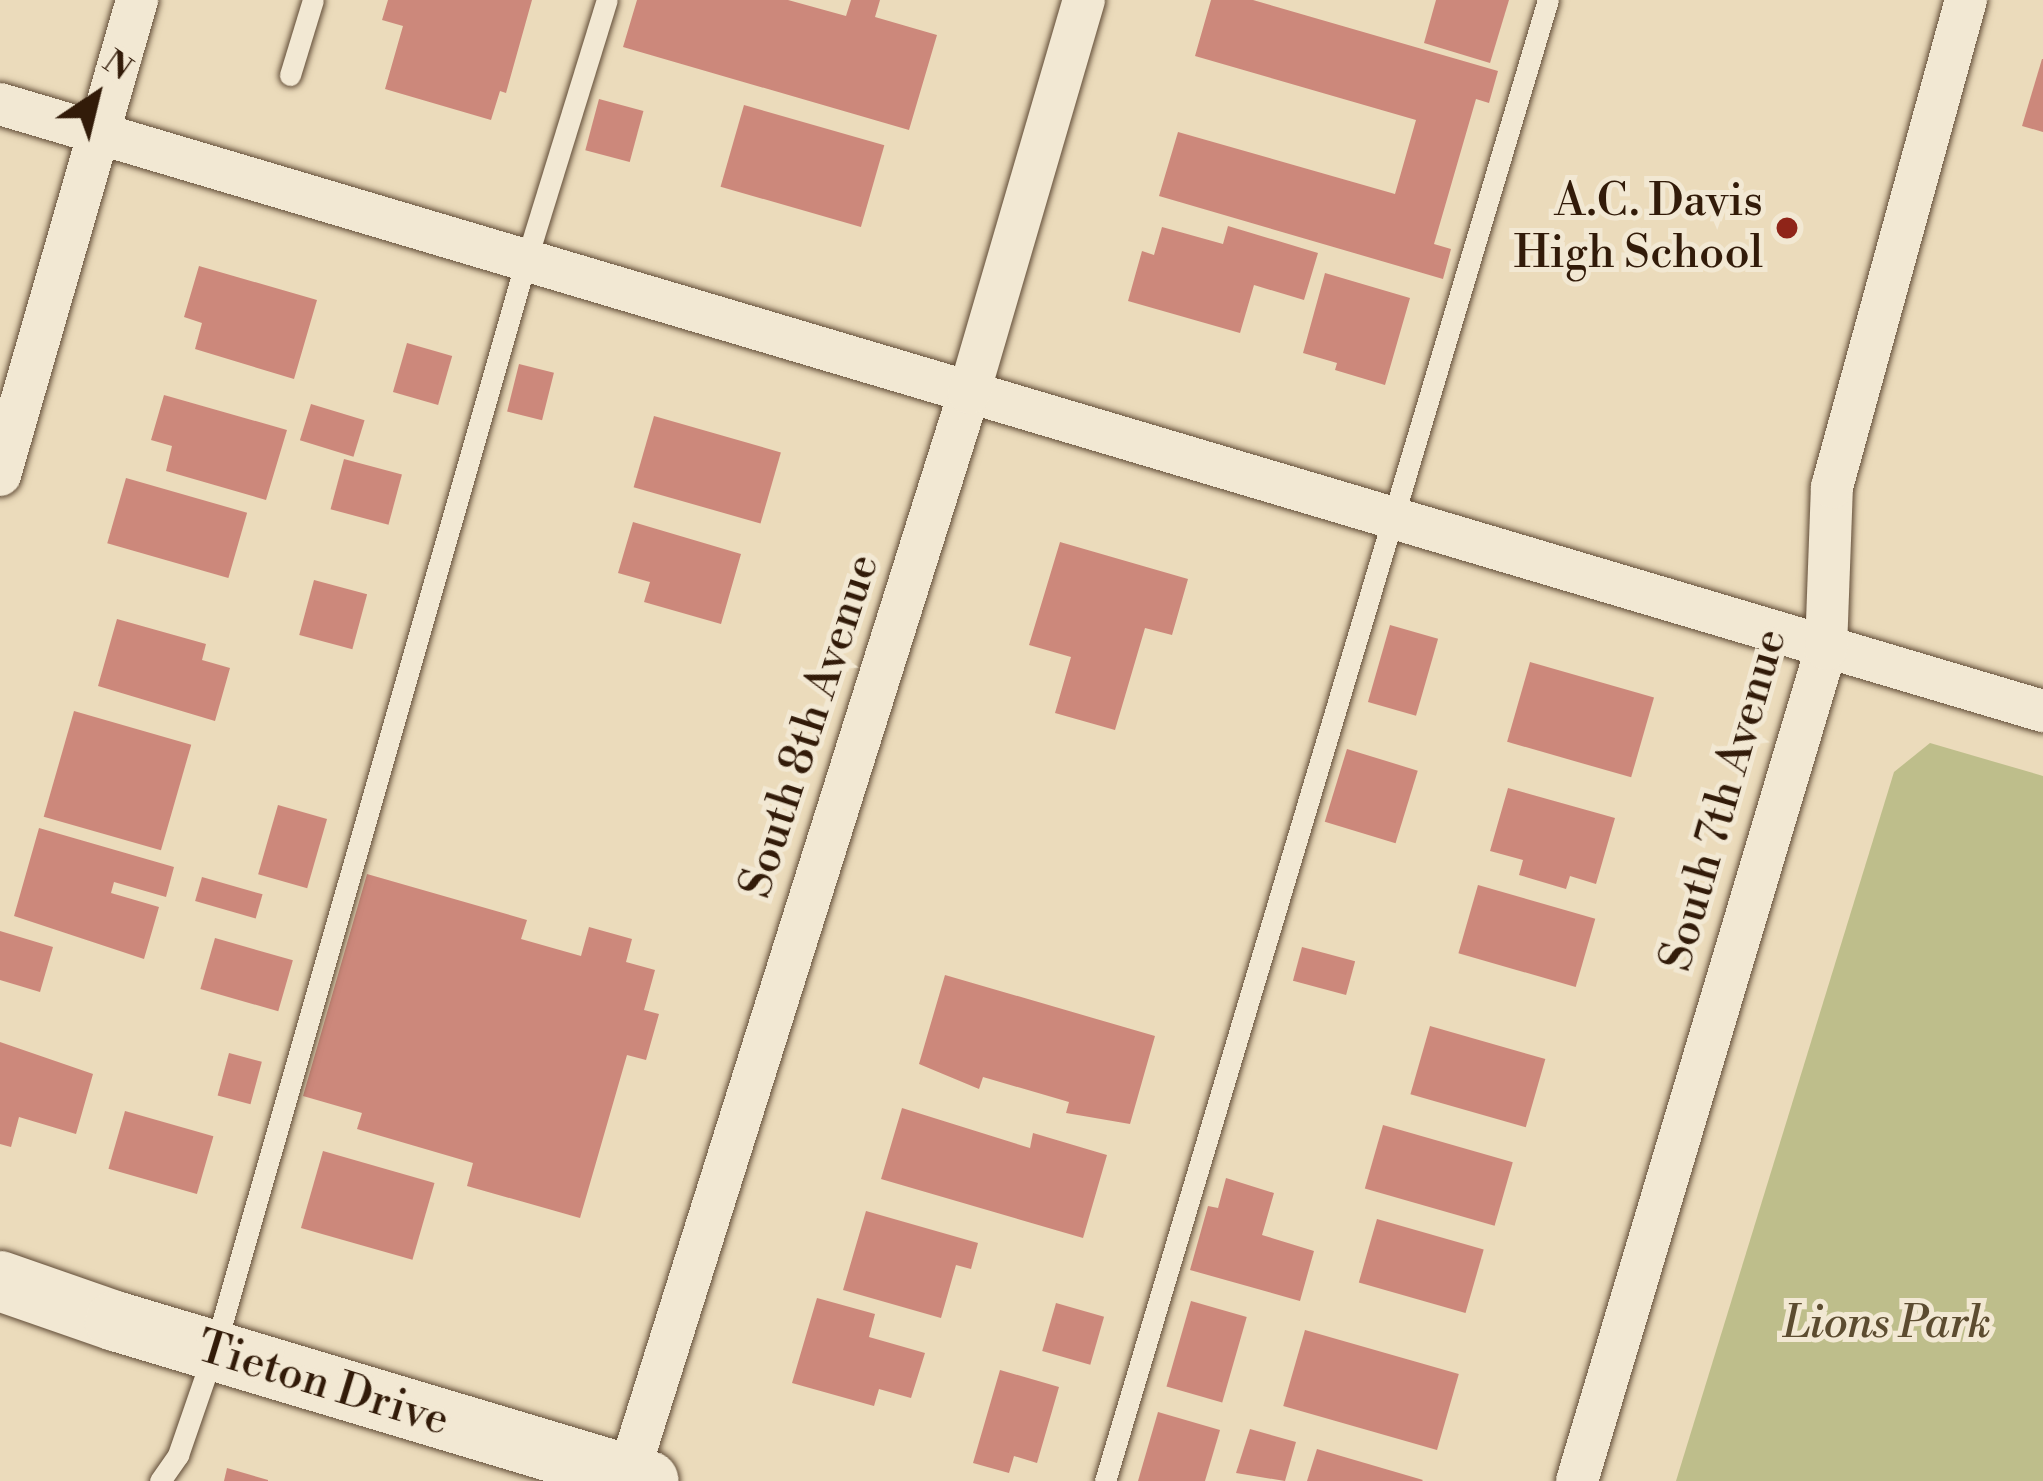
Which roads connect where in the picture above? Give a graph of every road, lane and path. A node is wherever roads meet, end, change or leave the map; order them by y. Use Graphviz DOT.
graph roads {
  1 [pos="137,0"];
  2 [pos="313,0"];
  3 [pos="607,0"];
  4 [pos="1084,0"];
  5 [pos="1548,0"];
  6 [pos="1966,0"];
  7 [pos="290,75"];
  8 [pos="0,104"];
  9 [pos="97,133"];
  10 [pos="526,260"];
  11 [pos="969,393"];
  12 [pos="0,475"];
  13 [pos="1394,520"];
  14 [pos="1826,649"];
  15 [pos="2043,711"];
  16 [pos="0,1281"];
  17 [pos="214,1351"];
  18 [pos="634,1479"];
  19 [pos="160,1481"];
  20 [pos="1105,1481"];
  21 [pos="1577,1481"];
  1 -- 9 [label="street"];
  2 -- 7 [label="lane"];
  3 -- 10 [label="lane"];
  4 -- 11 [label="street, South 8th Avenue"];
  5 -- 13 [label="lane"];
  6 -- 14 [label="street, South 7th Avenue"];
  8 -- 9 [label="street"];
  9 -- 10 [label="street"];
  9 -- 12 [label="street"];
  10 -- 11 [label="street"];
  10 -- 17 [label="lane"];
  11 -- 13 [label="street"];
  11 -- 18 [label="street, South 8th Avenue"];
  13 -- 14 [label="street"];
  13 -- 20 [label="lane"];
  14 -- 15 [label="street"];
  14 -- 21 [label="street, South 7th Avenue"];
  16 -- 17 [label="main road, Tieton Drive"];
  17 -- 18 [label="main road, Tieton Drive"];
  17 -- 19 [label="lane"];
}
